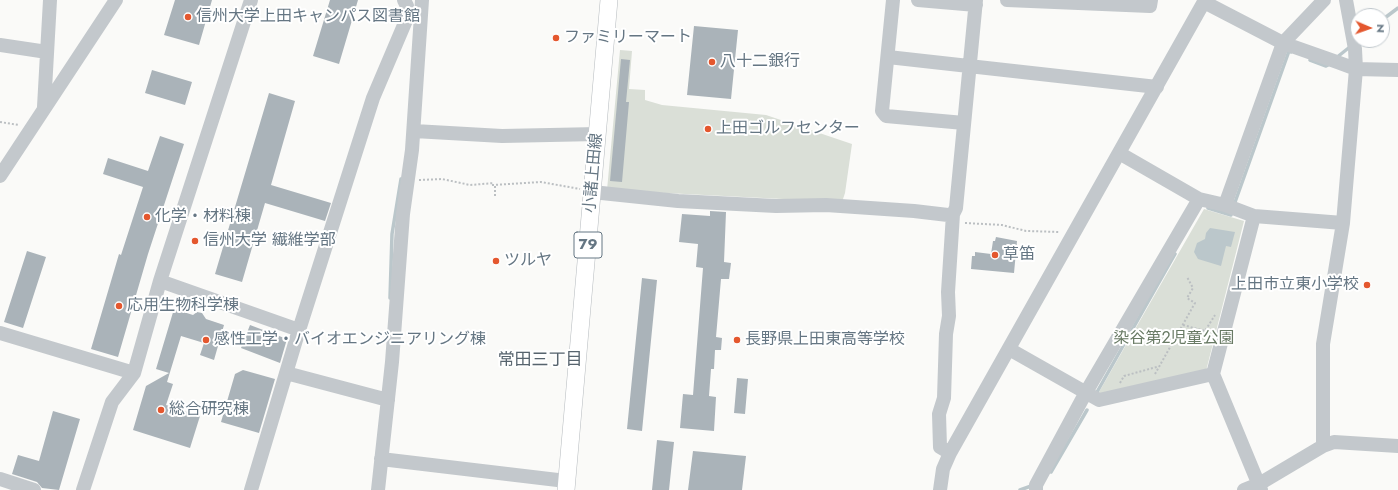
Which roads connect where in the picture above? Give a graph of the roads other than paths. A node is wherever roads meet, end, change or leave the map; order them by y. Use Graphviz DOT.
graph roads {
  1 [pos="50,0"];
  2 [pos="116,0"];
  3 [pos="252,0"];
  4 [pos="404,0"];
  5 [pos="422,0"];
  6 [pos="609,0"];
  7 [pos="893,0"];
  8 [pos="918,0"];
  9 [pos="1008,0"];
  10 [pos="1151,0"];
  11 [pos="1324,0"];
  12 [pos="1346,0"];
  13 [pos="1205,1"];
  14 [pos="976,3"];
  15 [pos="1284,43"];
  16 [pos="0,45"];
  17 [pos="47,52"];
  18 [pos="888,57"];
  19 [pos="970,65"];
  20 [pos="1356,69"];
  21 [pos="1398,70"];
  22 [pos="1157,87"];
  23 [pos="44,109"];
  24 [pos="964,123"];
  25 [pos="414,131"];
  26 [pos="598,134"];
  27 [pos="1119,153"];
  28 [pos="4,162"];
  29 [pos="0,176"];
  30 [pos="593,191"];
  31 [pos="1199,199"];
  32 [pos="1225,205"];
  33 [pos="1254,216"];
  34 [pos="954,218"];
  35 [pos="1343,223"];
  36 [pos="160,281"];
  37 [pos="299,330"];
  38 [pos="0,333"];
  39 [pos="1009,349"];
  40 [pos="134,373"];
  41 [pos="286,373"];
  42 [pos="1213,374"];
  43 [pos="1085,394"];
  44 [pos="385,400"];
  45 [pos="1324,446"];
  46 [pos="1398,446"];
  47 [pos="950,453"];
  48 [pos="381,459"];
  49 [pos="0,479"];
  50 [pos="566,486"];
  51 [pos="1260,487"];
  52 [pos="34,490"];
  53 [pos="83,490"];
  54 [pos="251,490"];
  55 [pos="378,490"];
  56 [pos="940,490"];
  57 [pos="1036,490"];
  58 [pos="1244,490"];
  1 -- 17 [label="street"];
  2 -- 23 [label="street"];
  3 -- 36 [label="street"];
  4 -- 37 [label="street"];
  5 -- 25 [label="street"];
  6 -- 26 [label="main road, 小諸上田線 / 79"];
  7 -- 18 [label="street"];
  8 -- 14 [label="street"];
  9 -- 10 [label="street"];
  11 -- 15 [label="street"];
  12 -- 20 [label="street"];
  13 -- 15 [label="street"];
  13 -- 22 [label="street"];
  14 -- 19 [label="street"];
  15 -- 20 [label="street"];
  15 -- 32 [label="street"];
  16 -- 17 [label="street"];
  17 -- 23 [label="street"];
  18 -- 19 [label="street"];
  18 -- 24 [label="street"];
  19 -- 22 [label="street"];
  19 -- 24 [label="street"];
  20 -- 21 [label="street"];
  20 -- 35 [label="street"];
  22 -- 27 [label="street"];
  23 -- 28 [label="street"];
  24 -- 34 [label="street"];
  25 -- 26 [label="street"];
  25 -- 44 [label="street"];
  26 -- 30 [label="main road, 小諸上田線 / 79"];
  27 -- 31 [label="street"];
  27 -- 39 [label="street"];
  28 -- 29 [label="street"];
  30 -- 34 [label="street"];
  30 -- 50 [label="main road, 小諸上田線 / 79"];
  31 -- 32 [label="street"];
  31 -- 43 [label="street"];
  32 -- 33 [label="street"];
  33 -- 35 [label="street"];
  33 -- 42 [label="street"];
  34 -- 47 [label="street"];
  35 -- 45 [label="street"];
  36 -- 37 [label="street"];
  36 -- 40 [label="street"];
  37 -- 41 [label="street"];
  38 -- 40 [label="street"];
  39 -- 43 [label="street"];
  39 -- 47 [label="street"];
  40 -- 53 [label="street"];
  41 -- 44 [label="street"];
  41 -- 54 [label="street"];
  42 -- 43 [label="street"];
  42 -- 51 [label="street"];
  43 -- 57 [label="street"];
  44 -- 48 [label="street"];
  45 -- 46 [label="street"];
  45 -- 51 [label="street"];
  47 -- 56 [label="street"];
  48 -- 50 [label="street"];
  48 -- 55 [label="street"];
  49 -- 52 [label="street"];
  51 -- 58 [label="street"];
}
